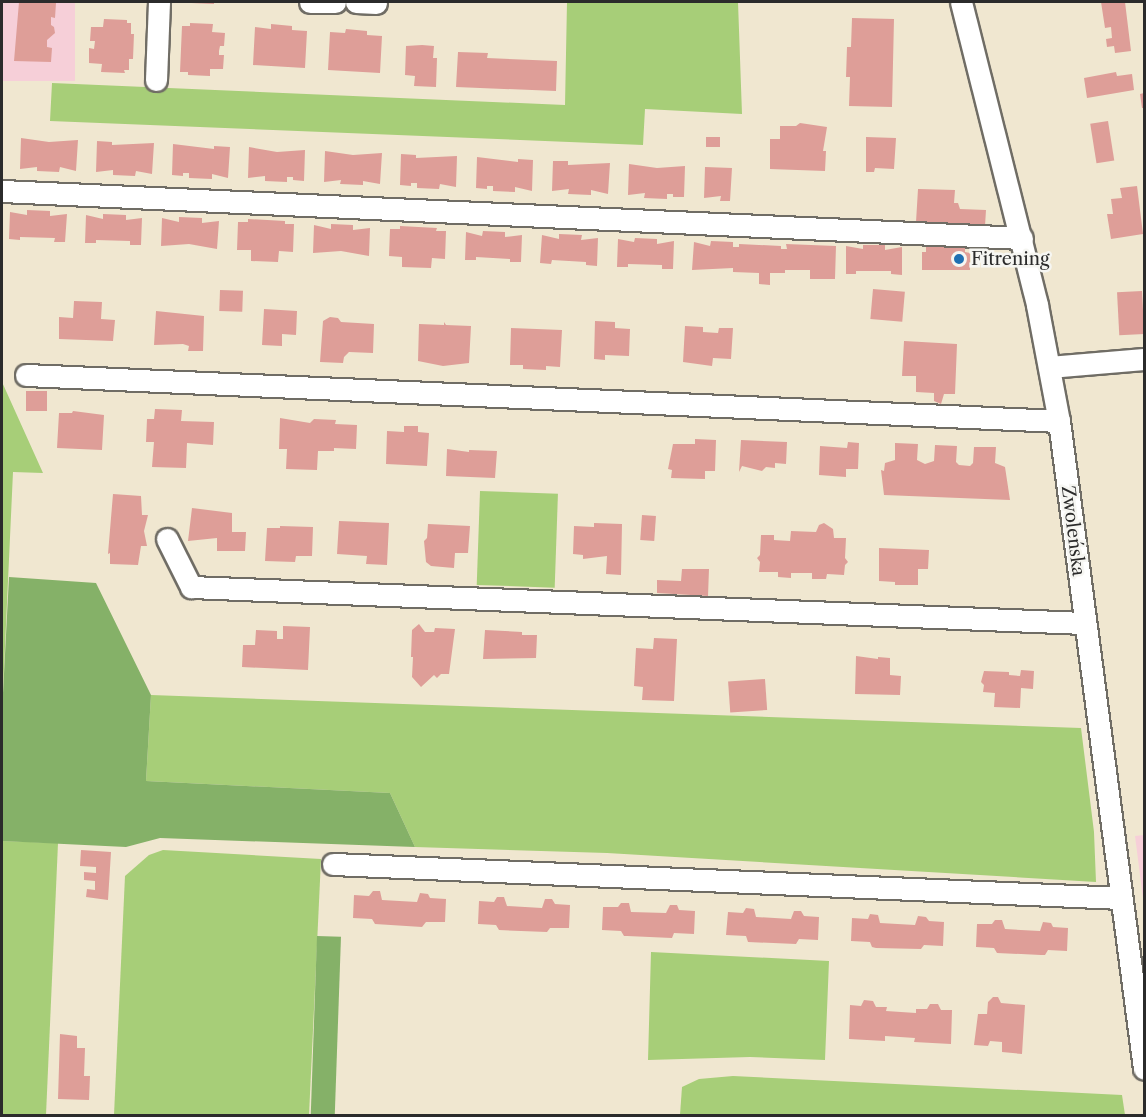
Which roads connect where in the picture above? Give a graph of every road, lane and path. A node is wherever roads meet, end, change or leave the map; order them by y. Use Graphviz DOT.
graph roads {
  1 [pos="159,2"];
  2 [pos="310,2"];
  3 [pos="335,2"];
  4 [pos="961,2"];
  5 [pos="156,80"];
  6 [pos="2,191"];
  7 [pos="1022,238"];
  8 [pos="1144,358"];
  9 [pos="1049,367"];
  10 [pos="26,375"];
  11 [pos="1059,422"];
  12 [pos="167,539"];
  13 [pos="1084,623"];
  14 [pos="333,864"];
  15 [pos="1121,898"];
  16 [pos="1144,1068"];
  1 -- 5 [label="street"];
  2 -- 3 [label="street"];
  4 -- 7 [label="street, Zwoleńska"];
  6 -- 7 [label="street"];
  7 -- 9 [label="street, Zwoleńska"];
  8 -- 9 [label="street"];
  9 -- 11 [label="street, Zwoleńska"];
  10 -- 11 [label="street"];
  11 -- 13 [label="street, Zwoleńska"];
  12 -- 13 [label="street"];
  13 -- 15 [label="street, Zwoleńska"];
  14 -- 15 [label="street"];
  15 -- 16 [label="street, Zwoleńska"];
}
